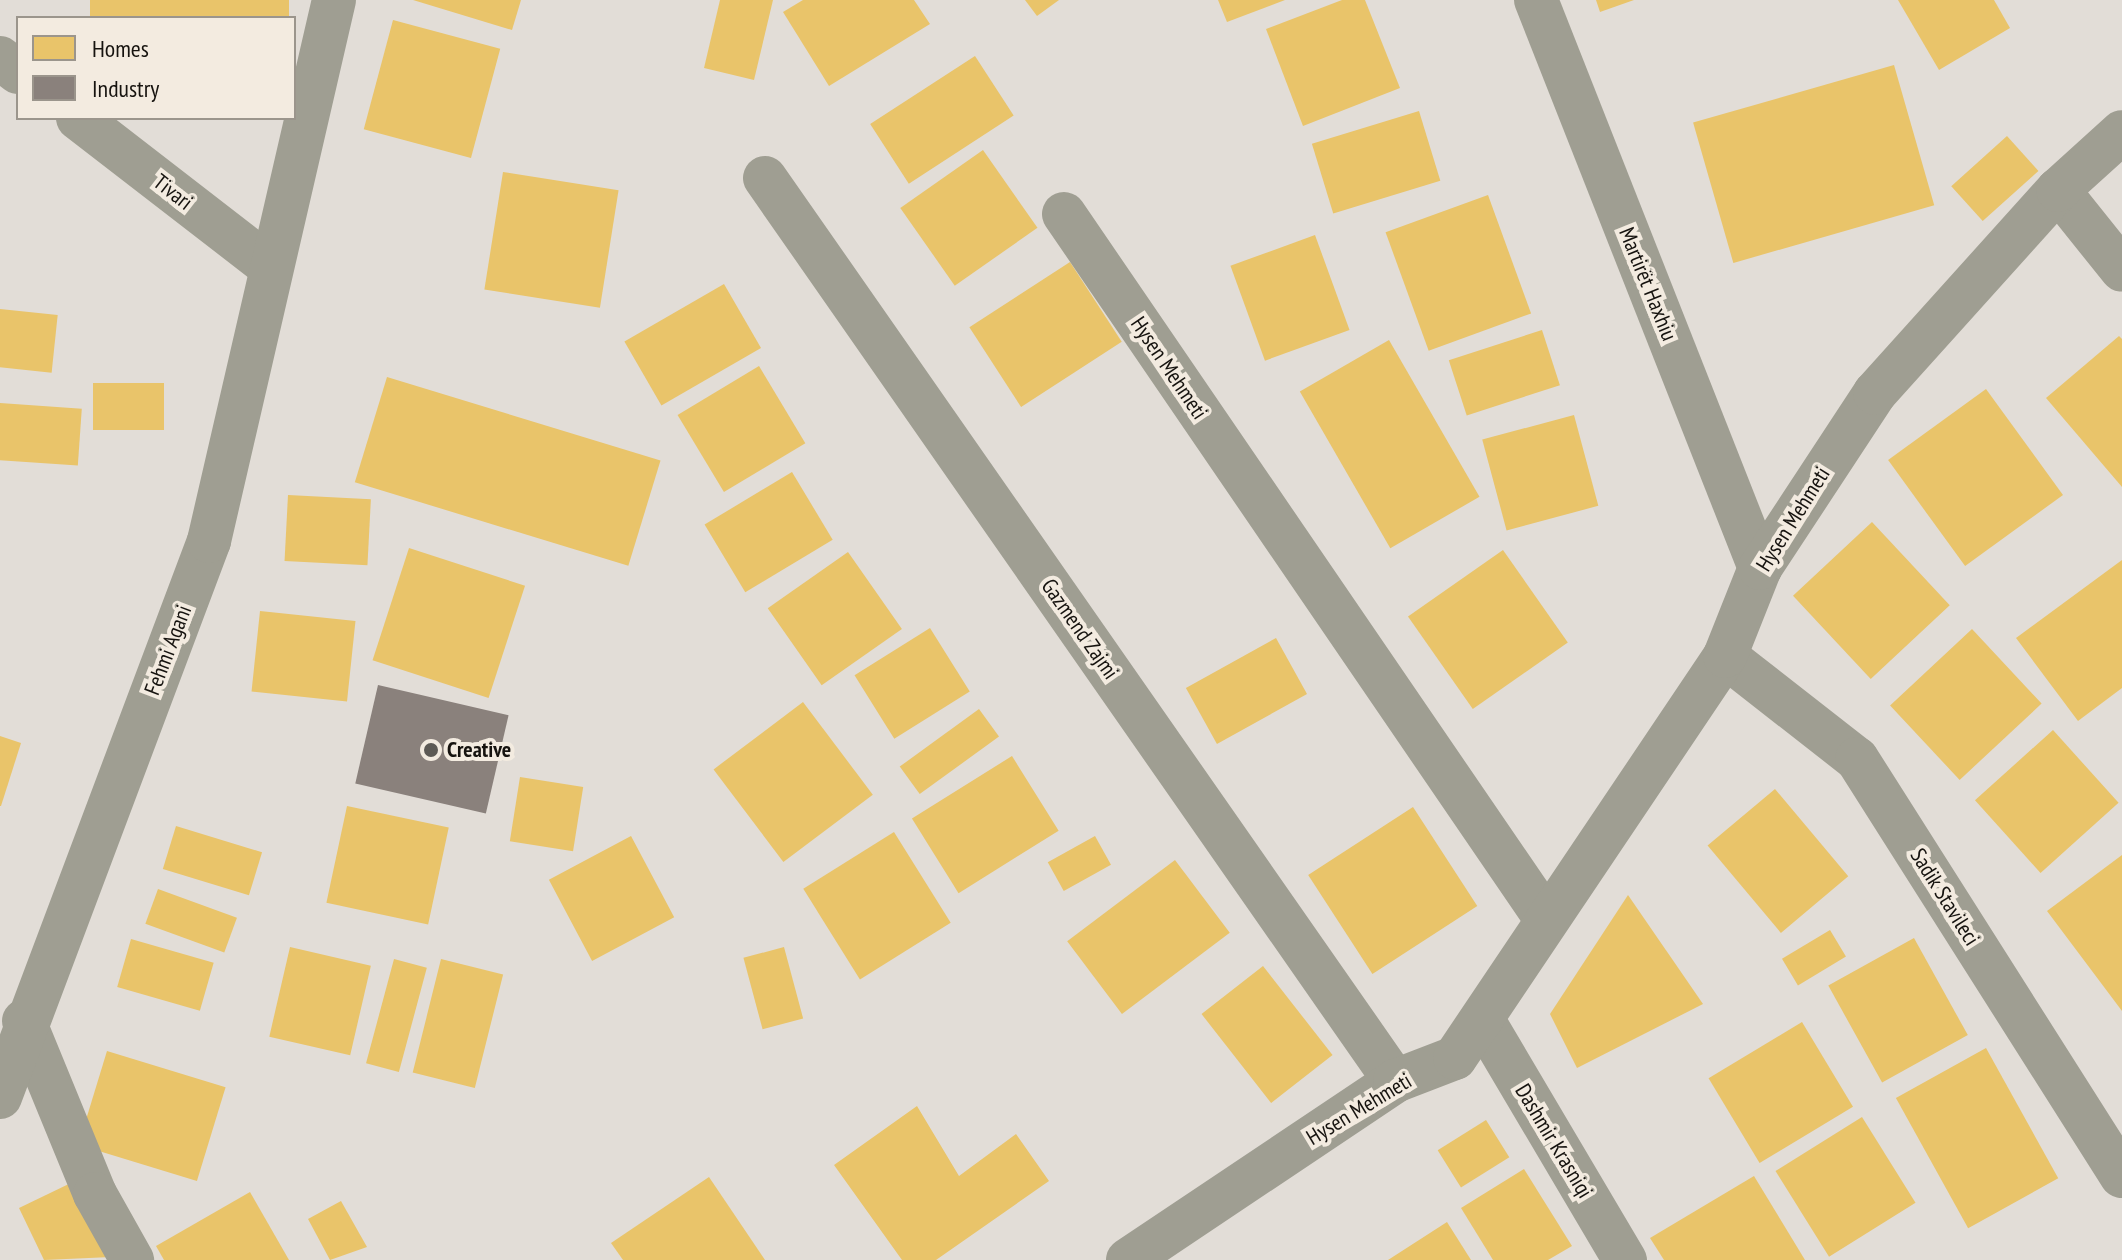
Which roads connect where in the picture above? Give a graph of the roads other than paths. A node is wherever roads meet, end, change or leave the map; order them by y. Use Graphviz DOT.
graph roads {
  1 [pos="334,0"];
  2 [pos="1536,0"];
  3 [pos="0,58"];
  4 [pos="16,70"];
  5 [pos="81,120"];
  6 [pos="2122,132"];
  7 [pos="765,178"];
  8 [pos="2058,190"];
  9 [pos="1064,214"];
  10 [pos="268,265"];
  11 [pos="2122,270"];
  12 [pos="1760,568"];
  13 [pos="1725,656"];
  14 [pos="1546,919"];
  15 [pos="24,1021"];
  16 [pos="1484,1022"];
  17 [pos="1395,1081"];
  18 [pos="0,1097"];
  19 [pos="2122,1176"];
  20 [pos="132,1260"];
  21 [pos="1128,1260"];
  22 [pos="1625,1260"];
  1 -- 10 [label="street, Fehmi Agani"];
  2 -- 12 [label="street, Martirët Haxhiu"];
  3 -- 4 [label="street"];
  5 -- 10 [label="street, Tivari"];
  6 -- 8 [label="street, Hysen Mehmeti"];
  7 -- 17 [label="street, Gazmend Zajmi"];
  8 -- 11 [label="street"];
  8 -- 12 [label="street, Hysen Mehmeti"];
  9 -- 14 [label="street, Hysen Mehmeti"];
  10 -- 15 [label="street, Fehmi Agani"];
  12 -- 13 [label="street, Hysen Mehmeti"];
  13 -- 14 [label="street, Hysen Mehmeti"];
  13 -- 19 [label="street, Sadik Stavileci"];
  14 -- 16 [label="street, Hysen Mehmeti"];
  15 -- 18 [label="street, Fehmi Agani"];
  15 -- 20 [label="street"];
  16 -- 17 [label="street, Hysen Mehmeti"];
  16 -- 22 [label="street, Dashmir Krasniqi"];
  17 -- 21 [label="street, Hysen Mehmeti"];
}
